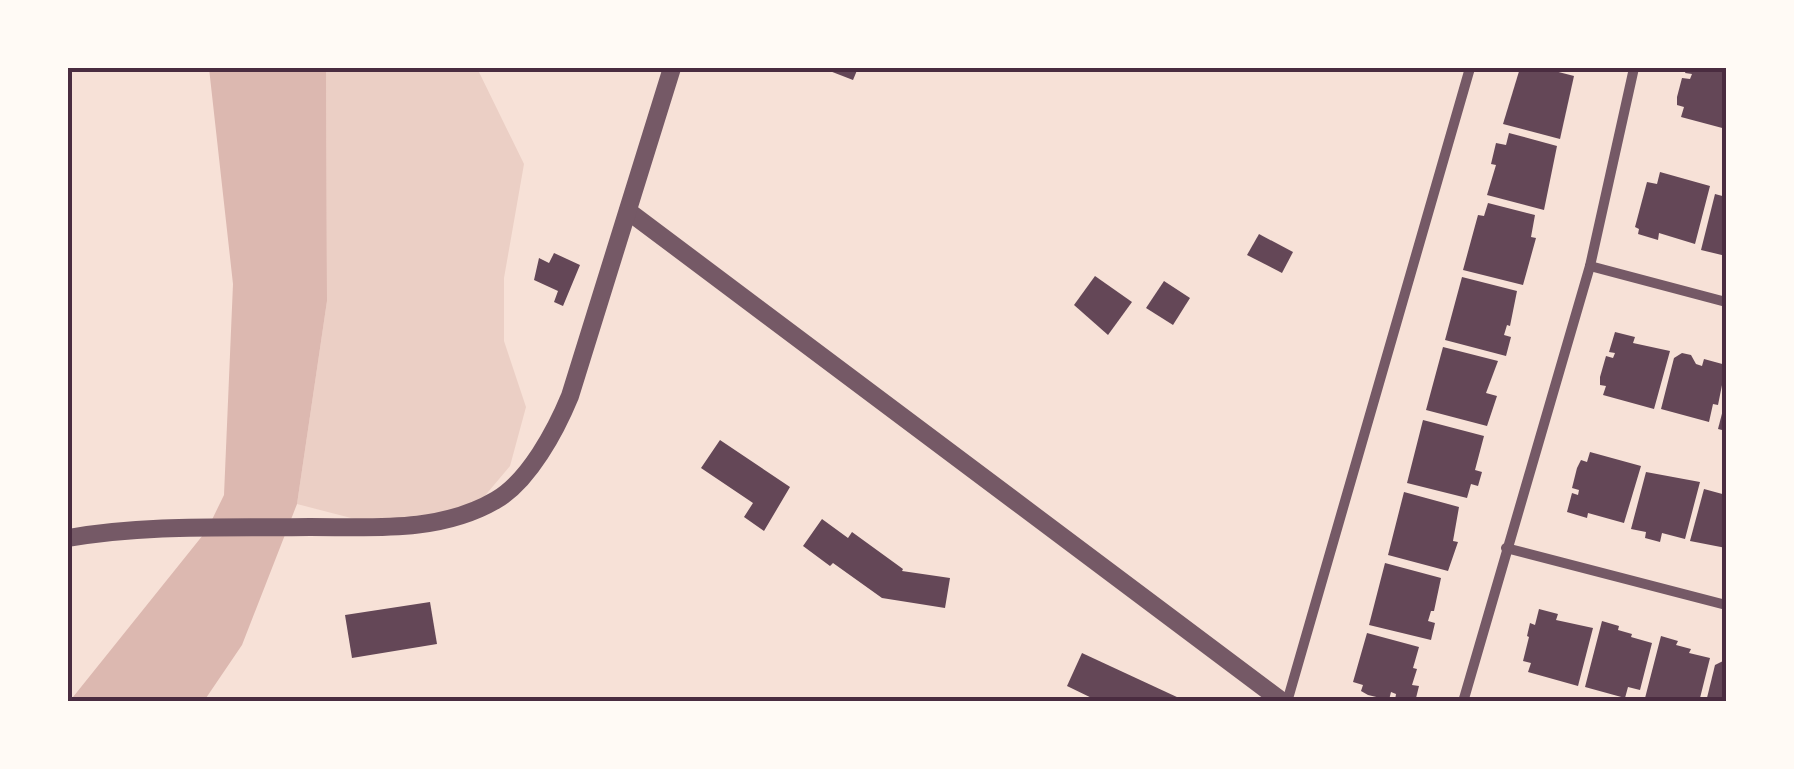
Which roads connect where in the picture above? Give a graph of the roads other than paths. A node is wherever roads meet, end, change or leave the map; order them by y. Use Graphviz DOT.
graph roads {
  1 [pos="672,68"];
  2 [pos="1470,68"];
  3 [pos="1634,68"];
  4 [pos="628,211"];
  5 [pos="1590,266"];
  6 [pos="1726,302"];
  7 [pos="68,538"];
  8 [pos="1506,548"];
  9 [pos="1726,604"];
  10 [pos="1285,702"];
  11 [pos="1463,702"];
  1 -- 4 [label="street"];
  2 -- 10 [label="street"];
  3 -- 5 [label="street"];
  4 -- 7 [label="street"];
  4 -- 10 [label="street"];
  5 -- 6 [label="street"];
  5 -- 8 [label="street"];
  8 -- 9 [label="street"];
  8 -- 11 [label="street"];
}
